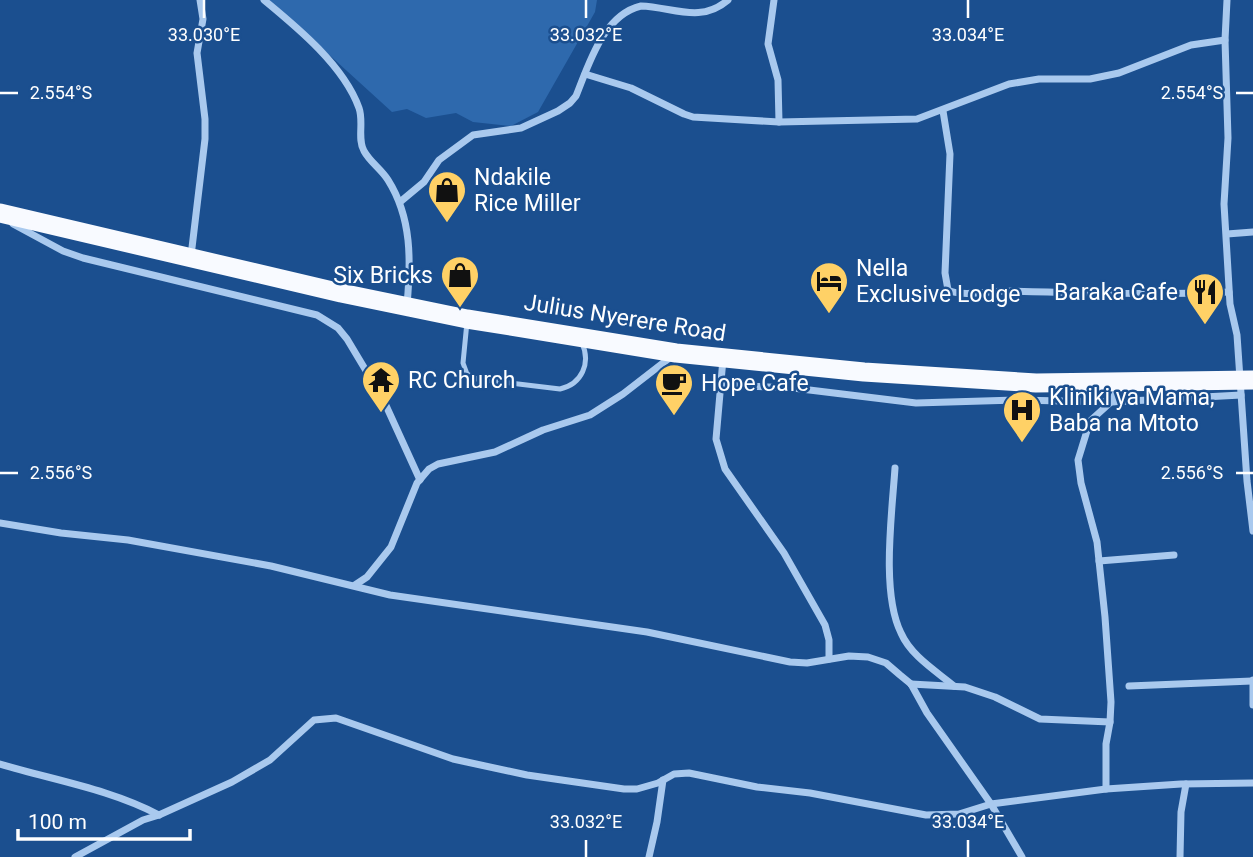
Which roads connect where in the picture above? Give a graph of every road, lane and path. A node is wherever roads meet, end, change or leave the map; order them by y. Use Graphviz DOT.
graph roads {
  1 [pos="200,0"];
  2 [pos="264,0"];
  3 [pos="728,0"];
  4 [pos="775,0"];
  5 [pos="1227,0"];
  6 [pos="1225,40"];
  7 [pos="585,74"];
  8 [pos="943,111"];
  9 [pos="779,122"];
  10 [pos="400,202"];
  11 [pos="0,215"];
  12 [pos="1253,232"];
  13 [pos="1227,234"];
  14 [pos="191,258"];
  15 [pos="1229,292"];
  16 [pos="407,307"];
  17 [pos="467,319"];
  18 [pos="580,338"];
  19 [pos="676,353"];
  20 [pos="723,359"];
  21 [pos="1121,381"];
  22 [pos="720,385"];
  23 [pos="1245,385"];
  24 [pos="1111,402"];
  25 [pos="895,468"];
  26 [pos="420,480"];
  27 [pos="0,523"];
  28 [pos="1253,531"];
  29 [pos="1174,555"];
  30 [pos="1099,561"];
  31 [pos="355,585"];
  32 [pos="829,659"];
  33 [pos="1252,680"];
  34 [pos="911,684"];
  35 [pos="954,686"];
  36 [pos="1129,687"];
  37 [pos="1253,705"];
  38 [pos="1111,722"];
  39 [pos="0,764"];
  40 [pos="663,780"];
  41 [pos="1253,783"];
  42 [pos="1186,784"];
  43 [pos="1106,789"];
  44 [pos="991,804"];
  45 [pos="159,815"];
  46 [pos="75,857"];
  47 [pos="649,857"];
  48 [pos="1022,857"];
  49 [pos="1180,857"];
  1 -- 14 [label="street"];
  2 -- 10 [label="street"];
  3 -- 7 [label="street"];
  4 -- 9 [label="street"];
  5 -- 6 [label="street"];
  6 -- 8 [label="street"];
  6 -- 13 [label="street"];
  7 -- 9 [label="street"];
  7 -- 10 [label="street"];
  8 -- 9 [label="street"];
  8 -- 15 [label="street"];
  10 -- 16 [label="street"];
  11 -- 14 [label="highway, Julius Nyerere Road"];
  11 -- 26 [label="street"];
  12 -- 13 [label="street"];
  13 -- 15 [label="street"];
  14 -- 16 [label="highway, Julius Nyerere Road"];
  15 -- 23 [label="street"];
  16 -- 17 [label="highway, Julius Nyerere Road"];
  17 -- 18 [label="highway, Julius Nyerere Road"];
  17 -- 18 [label="lane"];
  18 -- 19 [label="highway, Julius Nyerere Road"];
  19 -- 20 [label="highway, Julius Nyerere Road"];
  19 -- 26 [label="street"];
  20 -- 21 [label="highway, Julius Nyerere Road"];
  20 -- 22 [label="street"];
  21 -- 23 [label="highway, Julius Nyerere Road"];
  21 -- 24 [label="street"];
  22 -- 24 [label="street"];
  22 -- 32 [label="street"];
  23 -- 24 [label="street"];
  23 -- 28 [label="street"];
  24 -- 30 [label="street"];
  25 -- 35 [label="street"];
  26 -- 31 [label="street"];
  27 -- 31 [label="street"];
  29 -- 30 [label="street"];
  30 -- 38 [label="street"];
  31 -- 32 [label="street"];
  32 -- 34 [label="street"];
  33 -- 36 [label="street"];
  33 -- 37 [label="street"];
  34 -- 35 [label="street"];
  34 -- 44 [label="street"];
  35 -- 38 [label="street"];
  38 -- 43 [label="street"];
  39 -- 45 [label="street"];
  40 -- 44 [label="street"];
  40 -- 45 [label="street"];
  40 -- 47 [label="street"];
  41 -- 42 [label="street"];
  42 -- 43 [label="street"];
  42 -- 49 [label="street"];
  43 -- 44 [label="street"];
  44 -- 48 [label="street"];
  45 -- 46 [label="street"];
}
